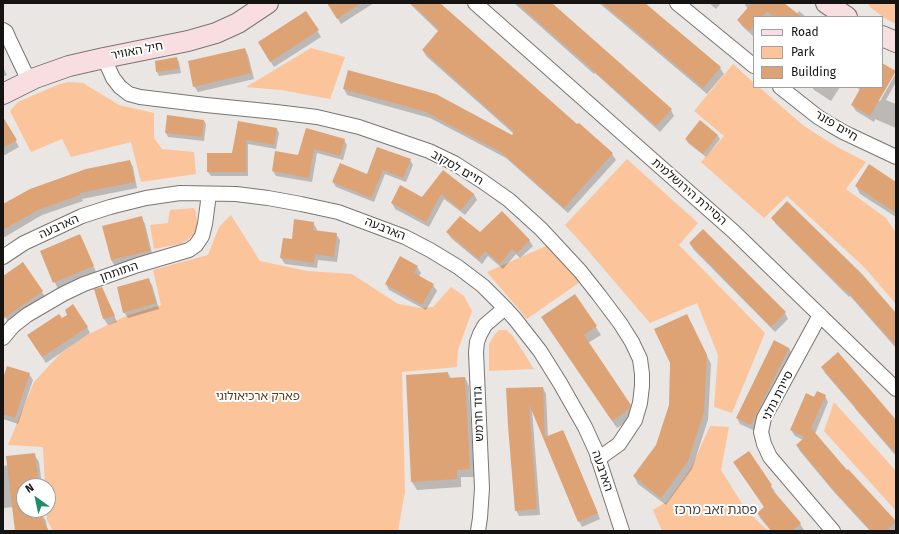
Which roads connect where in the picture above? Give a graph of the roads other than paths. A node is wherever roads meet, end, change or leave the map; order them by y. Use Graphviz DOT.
graph roads {
  1 [pos="268,3"];
  2 [pos="475,3"];
  3 [pos="677,3"];
  4 [pos="828,4"];
  5 [pos="845,16"];
  6 [pos="3,30"];
  7 [pos="883,36"];
  8 [pos="896,42"];
  9 [pos="104,58"];
  10 [pos="753,65"];
  11 [pos="29,81"];
  12 [pos="781,88"];
  13 [pos="3,94"];
  14 [pos="896,157"];
  15 [pos="209,194"];
  16 [pos="3,257"];
  17 [pos="506,308"];
  18 [pos="820,315"];
  19 [pos="3,338"];
  20 [pos="896,389"];
  21 [pos="598,459"];
  22 [pos="478,531"];
  23 [pos="622,531"];
  24 [pos="833,531"];
  1 -- 9 [label="street, חיל האוויר"];
  2 -- 18 [label="street, הסיירת הירושלמית"];
  3 -- 10 [label="street"];
  4 -- 5 [label="street"];
  6 -- 11 [label="street"];
  7 -- 8 [label="street"];
  9 -- 11 [label="street, חיל האוויר"];
  9 -- 21 [label="street, חיים לסקוב"];
  11 -- 13 [label="street, חיל האוויר"];
  12 -- 14 [label="street, חיים פזנר"];
  15 -- 16 [label="street, הארבעה"];
  15 -- 17 [label="street, הארבעה"];
  15 -- 19 [label="street, התותחן"];
  17 -- 21 [label="street, הארבעה"];
  17 -- 22 [label="street, גדוד חרמש"];
  18 -- 20 [label="street, הסיירת הירושלמית"];
  18 -- 24 [label="street, סיירת גולני"];
  21 -- 23 [label="street, הארבעה"];
}
